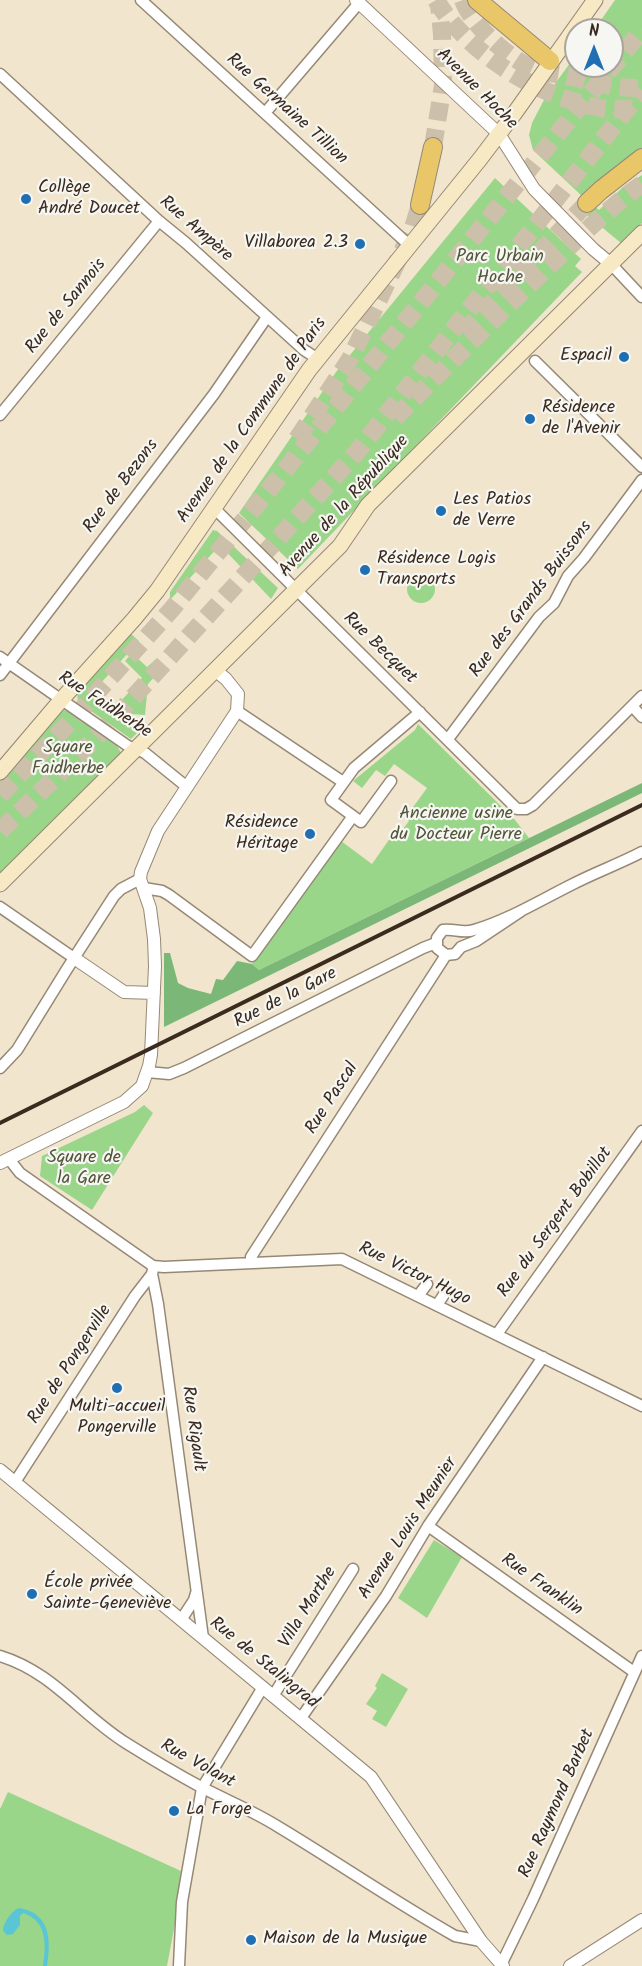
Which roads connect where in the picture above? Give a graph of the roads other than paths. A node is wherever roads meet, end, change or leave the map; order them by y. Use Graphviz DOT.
graph roads {
  1 [pos="141,0"];
  2 [pos="477,0"];
  3 [pos="595,0"];
  4 [pos="358,1"];
  5 [pos="550,61"];
  6 [pos="0,74"];
  7 [pos="265,113"];
  8 [pos="499,134"];
  9 [pos="433,147"];
  10 [pos="642,158"];
  11 [pos="587,203"];
  12 [pos="420,205"];
  13 [pos="159,221"];
  14 [pos="642,232"];
  15 [pos="409,245"];
  16 [pos="611,264"];
  17 [pos="642,297"];
  18 [pos="267,317"];
  19 [pos="318,359"];
  20 [pos="535,362"];
  21 [pos="0,415"];
  22 [pos="642,467"];
  23 [pos="642,480"];
  24 [pos="215,508"];
  25 [pos="296,590"];
  26 [pos="5,660"];
  27 [pos="215,670"];
  28 [pos="0,675"];
  29 [pos="642,696"];
  30 [pos="62,699"];
  31 [pos="632,706"];
  32 [pos="237,711"];
  33 [pos="420,712"];
  34 [pos="642,717"];
  35 [pos="448,739"];
  36 [pos="136,749"];
  37 [pos="0,772"];
  38 [pos="391,781"];
  39 [pos="343,782"];
  40 [pos="187,787"];
  41 [pos="353,816"];
  42 [pos="642,852"];
  43 [pos="0,884"];
  44 [pos="142,884"];
  45 [pos="0,907"];
  46 [pos="521,911"];
  47 [pos="458,932"];
  48 [pos="436,943"];
  49 [pos="461,947"];
  50 [pos="446,955"];
  51 [pos="74,958"];
  52 [pos="154,993"];
  53 [pos="0,1068"];
  54 [pos="147,1072"];
  55 [pos="642,1131"];
  56 [pos="4,1161"];
  57 [pos="251,1263"];
  58 [pos="153,1270"];
  59 [pos="427,1284"];
  60 [pos="445,1293"];
  61 [pos="418,1296"];
  62 [pos="437,1305"];
  63 [pos="496,1334"];
  64 [pos="543,1357"];
  65 [pos="642,1406"];
  66 [pos="0,1470"];
  67 [pos="15,1482"];
  68 [pos="428,1526"];
  69 [pos="353,1569"];
  70 [pos="197,1590"];
  71 [pos="181,1620"];
  72 [pos="203,1638"];
  73 [pos="0,1656"];
  74 [pos="642,1656"];
  75 [pos="634,1672"];
  76 [pos="263,1687"];
  77 [pos="273,1696"];
  78 [pos="301,1718"];
  79 [pos="202,1788"];
  80 [pos="642,1920"];
  81 [pos="481,1941"];
  82 [pos="502,1965"];
  83 [pos="179,1966"];
  84 [pos="570,1966"];
  1 -- 7 [label="street, Rue Germaine Tillion"];
  2 -- 5 [label="highway"];
  3 -- 5 [label="main road, Avenue de la Commune de Paris"];
  4 -- 7 [label="street"];
  4 -- 8 [label="street, Avenue Hoche"];
  5 -- 8 [label="main road, Avenue de la Commune de Paris"];
  6 -- 13 [label="street, Rue Ampère"];
  7 -- 15 [label="street, Rue Germaine Tillion"];
  8 -- 15 [label="main road, Avenue de la Commune de Paris"];
  8 -- 16 [label="street, Avenue Hoche"];
  9 -- 12 [label="highway"];
  10 -- 11 [label="highway"];
  13 -- 18 [label="street, Rue Ampère"];
  13 -- 21 [label="street, Rue de Sannois"];
  14 -- 16 [label="main road, Avenue de la République"];
  15 -- 19 [label="main road, Avenue de la Commune de Paris"];
  16 -- 17 [label="street"];
  16 -- 25 [label="main road, Avenue de la République"];
  18 -- 19 [label="street, Rue Ampère"];
  18 -- 26 [label="street, Rue de Bezons"];
  19 -- 24 [label="main road, Avenue de la Commune de Paris"];
  20 -- 22 [label="street"];
  23 -- 35 [label="street, Rue des Grands Buissons"];
  24 -- 25 [label="street, Rue Becquet"];
  24 -- 30 [label="main road, Avenue de la Commune de Paris"];
  25 -- 27 [label="main road, Avenue de la République"];
  25 -- 33 [label="street, Rue Becquet"];
  26 -- 28 [label="street, Rue de Bezons"];
  26 -- 30 [label="street, Rue Faidherbe"];
  27 -- 32 [label="street"];
  27 -- 36 [label="main road, Avenue de la République"];
  29 -- 31 [label="street"];
  30 -- 36 [label="street, Rue Faidherbe"];
  30 -- 37 [label="main road, Avenue de la Commune de Paris"];
  31 -- 34 [label="street"];
  31 -- 35 [label="street, Rue Becquet"];
  32 -- 39 [label="street"];
  32 -- 40 [label="street"];
  33 -- 35 [label="street, Rue Becquet"];
  33 -- 39 [label="street"];
  36 -- 40 [label="street, Rue Faidherbe"];
  36 -- 43 [label="main road, Avenue de la République"];
  38 -- 41 [label="street"];
  39 -- 41 [label="street"];
  40 -- 44 [label="street"];
  41 -- 44 [label="street"];
  42 -- 46 [label="street, Rue Pascal"];
  44 -- 51 [label="street"];
  44 -- 52 [label="street"];
  45 -- 51 [label="street"];
  46 -- 47 [label="street, Rue Pascal"];
  46 -- 49 [label="street, Rue Pascal"];
  47 -- 48 [label="street, Rue Pascal"];
  47 -- 49 [label="street"];
  48 -- 50 [label="street"];
  48 -- 54 [label="street, Rue de la Gare"];
  49 -- 50 [label="street, Rue Pascal"];
  50 -- 57 [label="street, Rue Pascal"];
  51 -- 52 [label="street"];
  51 -- 53 [label="street"];
  52 -- 54 [label="street"];
  54 -- 56 [label="street"];
  55 -- 63 [label="street, Rue du Sergent Bobillot"];
  56 -- 58 [label="street"];
  57 -- 58 [label="street, Rue Victor Hugo"];
  57 -- 61 [label="street, Rue Victor Hugo"];
  58 -- 67 [label="street, Rue de Pongerville"];
  58 -- 70 [label="street, Rue Rigault"];
  59 -- 61 [label="street"];
  60 -- 62 [label="street"];
  61 -- 62 [label="street, Rue Victor Hugo"];
  62 -- 63 [label="street, Rue Victor Hugo"];
  63 -- 64 [label="street, Rue Victor Hugo"];
  64 -- 65 [label="street, Rue Victor Hugo"];
  64 -- 68 [label="street, Avenue Louis Meunier"];
  66 -- 67 [label="street, Rue de Stalingrad"];
  67 -- 71 [label="street, Rue de Stalingrad"];
  68 -- 75 [label="street, Rue Franklin"];
  68 -- 78 [label="street, Avenue Louis Meunier"];
  69 -- 77 [label="street, Villa Marthe"];
  70 -- 71 [label="street"];
  70 -- 72 [label="street, Rue Rigault"];
  71 -- 72 [label="street, Rue de Stalingrad"];
  72 -- 76 [label="street, Rue de Stalingrad"];
  73 -- 79 [label="street, Rue Volant"];
  74 -- 75 [label="street, Rue Raymond Barbet"];
  75 -- 82 [label="street, Rue Raymond Barbet"];
  76 -- 77 [label="street, Rue de Stalingrad"];
  76 -- 79 [label="street"];
  77 -- 78 [label="street, Rue de Stalingrad"];
  78 -- 81 [label="street, Rue de Stalingrad"];
  79 -- 81 [label="street, Rue Volant"];
  79 -- 83 [label="street"];
  80 -- 84 [label="street"];
  81 -- 82 [label="street, Rue de Stalingrad"];
}
